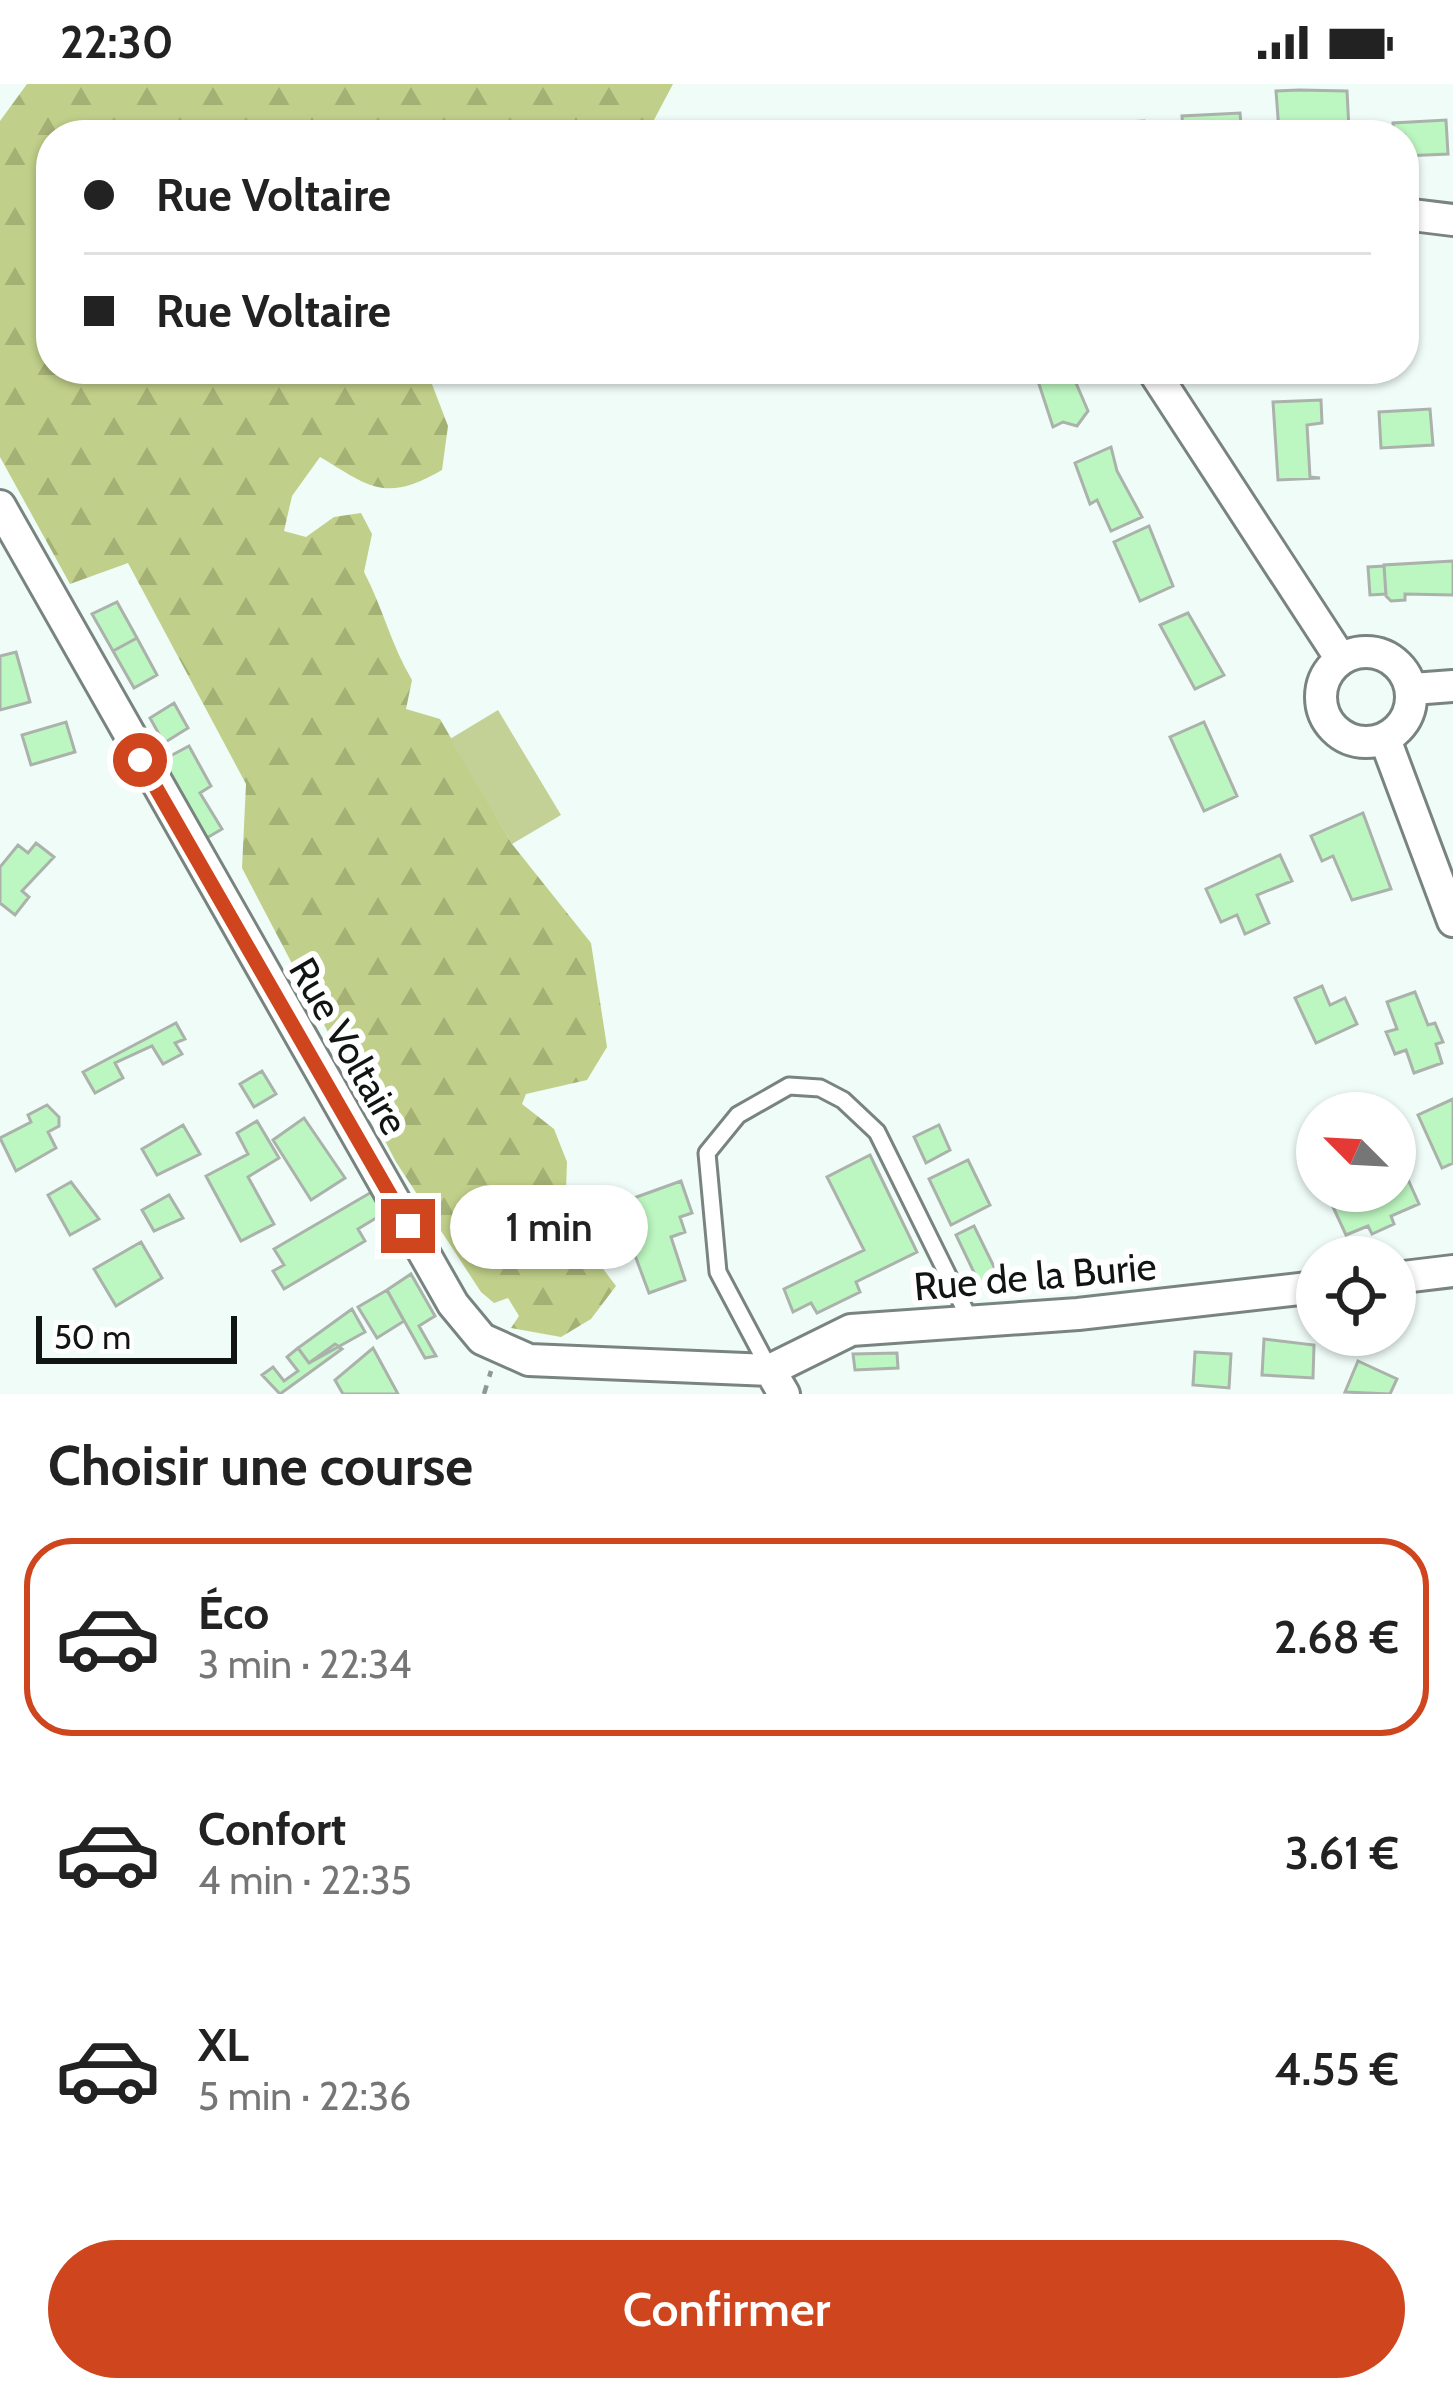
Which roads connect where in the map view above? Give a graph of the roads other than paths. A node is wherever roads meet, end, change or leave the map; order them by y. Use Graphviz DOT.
graph roads {
  1 [pos="1419,216"];
  2 [pos="1453,220"];
  3 [pos="1162,384"];
  4 [pos="0,506"];
  5 [pos="1339,656"];
  6 [pos="1453,686"];
  7 [pos="1413,689"];
  8 [pos="1385,740"];
  9 [pos="1453,921"];
  10 [pos="1453,1271"];
  11 [pos="1416,1275"];
  12 [pos="1296,1288"];
  13 [pos="971,1322"];
  14 [pos="777,1382"];
  1 -- 2 [label="street"];
  3 -- 5 [label="street"];
  4 -- 14 [label="street, Rue Voltaire"];
  5 -- 7 [label="street"];
  5 -- 8 [label="street"];
  6 -- 7 [label="street"];
  7 -- 8 [label="street"];
  8 -- 9 [label="street"];
  10 -- 11 [label="street"];
  12 -- 13 [label="street, Rue de la Burie"];
  13 -- 14 [label="street, Rue de la Burie"];
  13 -- 14 [label="lane"];
}
